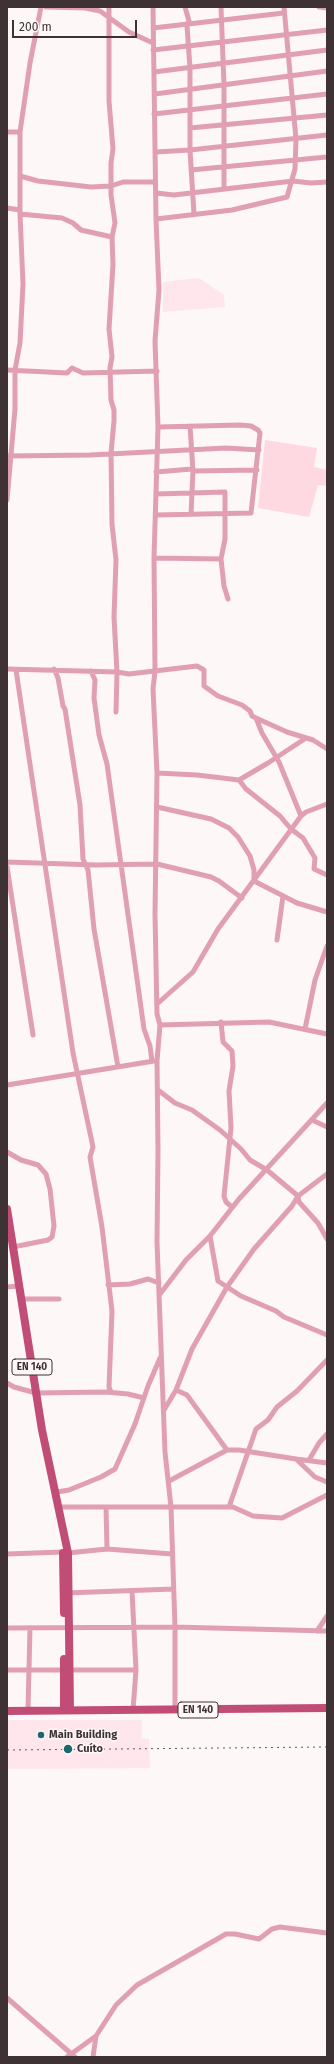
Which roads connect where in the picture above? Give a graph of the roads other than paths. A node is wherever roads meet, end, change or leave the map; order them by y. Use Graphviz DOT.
graph roads {
  1 [pos="41,7"];
  2 [pos="46,7"];
  3 [pos="109,7"];
  4 [pos="154,7"];
  5 [pos="185,7"];
  6 [pos="221,7"];
  7 [pos="284,7"];
  8 [pos="319,7"];
  9 [pos="327,8"];
  10 [pos="284,14"];
  11 [pos="109,17"];
  12 [pos="221,22"];
  13 [pos="187,26"];
  14 [pos="153,28"];
  15 [pos="327,30"];
  16 [pos="286,35"];
  17 [pos="153,43"];
  18 [pos="222,43"];
  19 [pos="188,47"];
  20 [pos="153,50"];
  21 [pos="327,50"];
  22 [pos="288,54"];
  23 [pos="222,64"];
  24 [pos="190,68"];
  25 [pos="327,71"];
  26 [pos="154,72"];
  27 [pos="290,75"];
  28 [pos="224,85"];
  29 [pos="190,89"];
  30 [pos="155,94"];
  31 [pos="327,94"];
  32 [pos="292,98"];
  33 [pos="224,106"];
  34 [pos="190,110"];
  35 [pos="154,114"];
  36 [pos="327,115"];
  37 [pos="294,117"];
  38 [pos="224,124"];
  39 [pos="190,128"];
  40 [pos="7,132"];
  41 [pos="20,132"];
  42 [pos="327,135"];
  43 [pos="296,139"];
  44 [pos="224,147"];
  45 [pos="190,150"];
  46 [pos="156,152"];
  47 [pos="327,157"];
  48 [pos="294,160"];
  49 [pos="223,168"];
  50 [pos="191,170"];
  51 [pos="20,176"];
  52 [pos="293,180"];
  53 [pos="155,182"];
  54 [pos="327,182"];
  55 [pos="110,186"];
  56 [pos="224,189"];
  57 [pos="192,192"];
  58 [pos="156,193"];
  59 [pos="7,208"];
  60 [pos="20,212"];
  61 [pos="194,214"];
  62 [pos="156,219"];
  63 [pos="112,237"];
  64 [pos="7,370"];
  65 [pos="15,370"];
  66 [pos="157,371"];
  67 [pos="110,373"];
  68 [pos="190,426"];
  69 [pos="158,427"];
  70 [pos="192,450"];
  71 [pos="259,450"];
  72 [pos="158,451"];
  73 [pos="111,453"];
  74 [pos="9,456"];
  75 [pos="192,470"];
  76 [pos="257,470"];
  77 [pos="156,472"];
  78 [pos="192,492"];
  79 [pos="156,494"];
  80 [pos="7,500"];
  81 [pos="191,514"];
  82 [pos="156,515"];
  83 [pos="225,515"];
  84 [pos="154,558"];
  85 [pos="221,559"];
  86 [pos="228,599"];
  87 [pos="7,669"];
  88 [pos="54,669"];
  89 [pos="16,670"];
  90 [pos="155,670"];
  91 [pos="91,671"];
  92 [pos="117,672"];
  93 [pos="116,712"];
  94 [pos="256,718"];
  95 [pos="306,738"];
  96 [pos="327,749"];
  97 [pos="276,757"];
  98 [pos="157,773"];
  99 [pos="239,780"];
  100 [pos="327,804"];
  101 [pos="157,806"];
  102 [pos="301,816"];
  103 [pos="291,829"];
  104 [pos="7,862"];
  105 [pos="121,863"];
  106 [pos="46,864"];
  107 [pos="86,864"];
  108 [pos="157,864"];
  109 [pos="7,867"];
  110 [pos="327,875"];
  111 [pos="254,881"];
  112 [pos="283,896"];
  113 [pos="242,898"];
  114 [pos="327,912"];
  115 [pos="277,940"];
  116 [pos="327,946"];
  117 [pos="157,1004"];
  118 [pos="221,1022"];
  119 [pos="160,1025"];
  120 [pos="305,1029"];
  121 [pos="327,1034"];
  122 [pos="33,1035"];
  123 [pos="154,1061"];
  124 [pos="118,1067"];
  125 [pos="77,1074"];
  126 [pos="7,1085"];
  127 [pos="158,1090"];
  128 [pos="327,1103"];
  129 [pos="312,1120"];
  130 [pos="327,1127"];
  131 [pos="230,1138"];
  132 [pos="7,1152"];
  133 [pos="267,1170"];
  134 [pos="327,1174"];
  135 [pos="298,1196"];
  136 [pos="232,1207"];
  137 [pos="7,1209"];
  138 [pos="210,1236"];
  139 [pos="327,1239"];
  140 [pos="13,1247"];
  141 [pos="159,1282"];
  142 [pos="108,1285"];
  143 [pos="19,1286"];
  144 [pos="7,1287"];
  145 [pos="227,1287"];
  146 [pos="160,1294"];
  147 [pos="21,1299"];
  148 [pos="59,1299"];
  149 [pos="327,1335"];
  150 [pos="161,1357"];
  151 [pos="327,1360"];
  152 [pos="7,1383"];
  153 [pos="14,1387"];
  154 [pos="7,1389"];
  155 [pos="110,1389"];
  156 [pos="176,1390"];
  157 [pos="36,1393"];
  158 [pos="144,1398"];
  159 [pos="163,1411"];
  160 [pos="327,1434"];
  161 [pos="227,1450"];
  162 [pos="248,1451"];
  163 [pos="296,1459"];
  164 [pos="309,1460"];
  165 [pos="327,1463"];
  166 [pos="168,1481"];
  167 [pos="327,1482"];
  168 [pos="57,1492"];
  169 [pos="327,1495"];
  170 [pos="60,1507"];
  171 [pos="106,1507"];
  172 [pos="171,1507"];
  173 [pos="229,1507"];
  174 [pos="107,1550"];
  175 [pos="66,1553"];
  176 [pos="7,1554"];
  177 [pos="172,1554"];
  178 [pos="173,1589"];
  179 [pos="132,1591"];
  180 [pos="66,1593"];
  181 [pos="327,1616"];
  182 [pos="175,1627"];
  183 [pos="7,1628"];
  184 [pos="30,1628"];
  185 [pos="67,1628"];
  186 [pos="134,1628"];
  187 [pos="317,1631"];
  188 [pos="327,1631"];
  189 [pos="7,1670"];
  190 [pos="29,1670"];
  191 [pos="67,1670"];
  192 [pos="136,1670"];
  193 [pos="327,1708"];
  194 [pos="7,1710"];
  195 [pos="28,1710"];
  196 [pos="67,1710"];
  197 [pos="133,1710"];
  198 [pos="175,1710"];
  199 [pos="327,1933"];
  200 [pos="7,1998"];
  201 [pos="96,2036"];
  202 [pos="74,2055"];
  203 [pos="67,2057"];
  204 [pos="93,2057"];
  1 -- 41 [label="street"];
  2 -- 11 [label="street"];
  3 -- 11 [label="street"];
  4 -- 14 [label="street"];
  5 -- 13 [label="street"];
  6 -- 12 [label="street"];
  7 -- 10 [label="street"];
  8 -- 9 [label="street"];
  10 -- 12 [label="street"];
  10 -- 16 [label="street"];
  11 -- 17 [label="street"];
  11 -- 55 [label="street"];
  12 -- 13 [label="street"];
  12 -- 18 [label="street"];
  13 -- 14 [label="street"];
  13 -- 19 [label="street"];
  14 -- 17 [label="street"];
  15 -- 16 [label="street"];
  16 -- 18 [label="street"];
  16 -- 22 [label="street"];
  17 -- 20 [label="street"];
  18 -- 19 [label="street"];
  18 -- 23 [label="street"];
  19 -- 20 [label="street"];
  19 -- 24 [label="street"];
  20 -- 26 [label="street"];
  21 -- 22 [label="street"];
  22 -- 23 [label="street"];
  22 -- 27 [label="street"];
  23 -- 24 [label="street"];
  23 -- 28 [label="street"];
  24 -- 26 [label="street"];
  24 -- 29 [label="street"];
  25 -- 27 [label="street"];
  26 -- 30 [label="street"];
  27 -- 28 [label="street"];
  27 -- 32 [label="street"];
  28 -- 29 [label="street"];
  28 -- 33 [label="street"];
  29 -- 30 [label="street"];
  29 -- 34 [label="street"];
  30 -- 35 [label="street"];
  31 -- 32 [label="street"];
  32 -- 33 [label="street"];
  32 -- 37 [label="street"];
  33 -- 34 [label="street"];
  33 -- 38 [label="street"];
  34 -- 35 [label="street"];
  34 -- 39 [label="street"];
  35 -- 46 [label="street"];
  36 -- 37 [label="street"];
  37 -- 38 [label="street"];
  37 -- 43 [label="street"];
  38 -- 39 [label="street"];
  38 -- 44 [label="street"];
  39 -- 45 [label="street"];
  40 -- 41 [label="street"];
  41 -- 51 [label="street"];
  42 -- 43 [label="street"];
  43 -- 44 [label="street"];
  43 -- 48 [label="street"];
  44 -- 45 [label="street"];
  44 -- 49 [label="street"];
  45 -- 46 [label="street"];
  45 -- 50 [label="street"];
  46 -- 53 [label="street"];
  47 -- 48 [label="street"];
  48 -- 49 [label="street"];
  48 -- 52 [label="street"];
  49 -- 50 [label="street"];
  49 -- 56 [label="street"];
  50 -- 57 [label="street"];
  51 -- 55 [label="street"];
  51 -- 60 [label="street"];
  52 -- 54 [label="street"];
  52 -- 56 [label="street"];
  52 -- 61 [label="street"];
  53 -- 55 [label="street"];
  53 -- 58 [label="street"];
  55 -- 63 [label="street"];
  56 -- 57 [label="street"];
  57 -- 58 [label="street"];
  57 -- 61 [label="street"];
  58 -- 62 [label="street"];
  59 -- 60 [label="street"];
  60 -- 63 [label="street"];
  60 -- 65 [label="street"];
  61 -- 62 [label="street"];
  62 -- 66 [label="street"];
  63 -- 67 [label="street"];
  64 -- 65 [label="street"];
  65 -- 67 [label="street"];
  65 -- 74 [label="street"];
  66 -- 67 [label="street"];
  66 -- 69 [label="street"];
  67 -- 73 [label="street"];
  68 -- 69 [label="street"];
  68 -- 70 [label="street"];
  68 -- 71 [label="street"];
  69 -- 72 [label="street"];
  70 -- 71 [label="street"];
  70 -- 72 [label="street"];
  70 -- 75 [label="street"];
  71 -- 76 [label="street"];
  72 -- 73 [label="street"];
  72 -- 77 [label="street"];
  73 -- 74 [label="street"];
  73 -- 92 [label="street"];
  74 -- 80 [label="street"];
  75 -- 76 [label="street"];
  75 -- 77 [label="street"];
  75 -- 78 [label="street"];
  76 -- 83 [label="street"];
  77 -- 79 [label="street"];
  78 -- 79 [label="street"];
  78 -- 81 [label="street"];
  78 -- 83 [label="street"];
  79 -- 82 [label="street"];
  81 -- 82 [label="street"];
  81 -- 83 [label="street"];
  82 -- 84 [label="street"];
  83 -- 85 [label="street"];
  84 -- 85 [label="street"];
  84 -- 90 [label="street"];
  85 -- 86 [label="street"];
  87 -- 89 [label="street"];
  88 -- 89 [label="street"];
  88 -- 91 [label="street"];
  88 -- 107 [label="street"];
  89 -- 106 [label="street"];
  90 -- 92 [label="street"];
  90 -- 94 [label="street"];
  90 -- 98 [label="street"];
  91 -- 92 [label="street"];
  91 -- 105 [label="street"];
  92 -- 93 [label="street"];
  94 -- 95 [label="street"];
  94 -- 97 [label="street"];
  95 -- 96 [label="street"];
  95 -- 97 [label="street"];
  97 -- 99 [label="street"];
  97 -- 102 [label="street"];
  98 -- 99 [label="street"];
  98 -- 101 [label="street"];
  99 -- 103 [label="street"];
  100 -- 102 [label="street"];
  101 -- 108 [label="street"];
  101 -- 111 [label="street"];
  102 -- 103 [label="street"];
  103 -- 110 [label="street"];
  103 -- 111 [label="street"];
  104 -- 106 [label="street"];
  105 -- 107 [label="street"];
  105 -- 108 [label="street"];
  105 -- 123 [label="street"];
  106 -- 107 [label="street"];
  106 -- 125 [label="street"];
  107 -- 124 [label="street"];
  108 -- 113 [label="street"];
  108 -- 117 [label="street"];
  109 -- 122 [label="street"];
  111 -- 112 [label="street"];
  111 -- 113 [label="street"];
  112 -- 114 [label="street"];
  112 -- 115 [label="street"];
  113 -- 117 [label="street"];
  116 -- 120 [label="street"];
  117 -- 119 [label="street"];
  118 -- 119 [label="street"];
  118 -- 120 [label="street"];
  118 -- 131 [label="street"];
  119 -- 123 [label="street"];
  120 -- 121 [label="street"];
  123 -- 124 [label="street"];
  123 -- 127 [label="street"];
  124 -- 125 [label="street"];
  125 -- 126 [label="street"];
  125 -- 142 [label="street"];
  127 -- 131 [label="street"];
  127 -- 141 [label="street"];
  128 -- 129 [label="street"];
  129 -- 130 [label="street"];
  129 -- 133 [label="street"];
  131 -- 133 [label="street"];
  131 -- 136 [label="street"];
  132 -- 140 [label="street"];
  133 -- 135 [label="street"];
  133 -- 136 [label="street"];
  134 -- 135 [label="street"];
  135 -- 139 [label="street"];
  135 -- 145 [label="street"];
  136 -- 138 [label="street"];
  137 -- 140 [label="main road, EN 140"];
  138 -- 145 [label="street"];
  138 -- 146 [label="street"];
  140 -- 143 [label="main road, EN 140"];
  141 -- 142 [label="street"];
  141 -- 146 [label="street"];
  142 -- 155 [label="street"];
  143 -- 144 [label="street"];
  143 -- 147 [label="main road, EN 140"];
  145 -- 149 [label="street"];
  145 -- 156 [label="street"];
  146 -- 150 [label="street"];
  147 -- 148 [label="street"];
  147 -- 157 [label="main road, EN 140"];
  150 -- 158 [label="street"];
  150 -- 159 [label="street"];
  151 -- 162 [label="street"];
  152 -- 153 [label="street"];
  153 -- 154 [label="street"];
  153 -- 157 [label="street"];
  155 -- 157 [label="street"];
  155 -- 158 [label="street"];
  156 -- 159 [label="street"];
  156 -- 161 [label="street"];
  157 -- 168 [label="main road, EN 140"];
  158 -- 168 [label="street"];
  159 -- 166 [label="street"];
  160 -- 164 [label="street"];
  161 -- 162 [label="street"];
  161 -- 166 [label="street"];
  162 -- 163 [label="street"];
  162 -- 173 [label="street"];
  163 -- 164 [label="street"];
  163 -- 167 [label="street"];
  164 -- 165 [label="street"];
  166 -- 172 [label="street"];
  168 -- 170 [label="main road, EN 140"];
  169 -- 173 [label="street"];
  170 -- 171 [label="street"];
  170 -- 175 [label="main road, EN 140"];
  171 -- 172 [label="street"];
  171 -- 174 [label="street"];
  172 -- 173 [label="street"];
  172 -- 177 [label="street"];
  174 -- 175 [label="street"];
  174 -- 177 [label="street"];
  175 -- 176 [label="street"];
  175 -- 180 [label="main road, EN 140"];
  177 -- 178 [label="street"];
  178 -- 179 [label="street"];
  178 -- 182 [label="street"];
  179 -- 180 [label="street"];
  179 -- 186 [label="street"];
  180 -- 185 [label="main road, EN 140"];
  181 -- 187 [label="street"];
  182 -- 186 [label="street"];
  182 -- 187 [label="street"];
  182 -- 198 [label="street"];
  183 -- 184 [label="street"];
  184 -- 185 [label="street"];
  184 -- 190 [label="street"];
  185 -- 186 [label="street"];
  185 -- 191 [label="main road, EN 140"];
  186 -- 192 [label="street"];
  187 -- 188 [label="street"];
  189 -- 190 [label="street"];
  190 -- 191 [label="street"];
  190 -- 195 [label="street"];
  191 -- 192 [label="street"];
  191 -- 196 [label="main road, EN 140"];
  192 -- 197 [label="street"];
  193 -- 198 [label="main road, EN 140"];
  194 -- 195 [label="main road"];
  195 -- 196 [label="main road"];
  196 -- 197 [label="main road, EN 140"];
  197 -- 198 [label="main road, EN 140"];
  199 -- 201 [label="street"];
  200 -- 202 [label="street"];
  201 -- 202 [label="street"];
  201 -- 204 [label="street"];
  202 -- 203 [label="street"];
}
